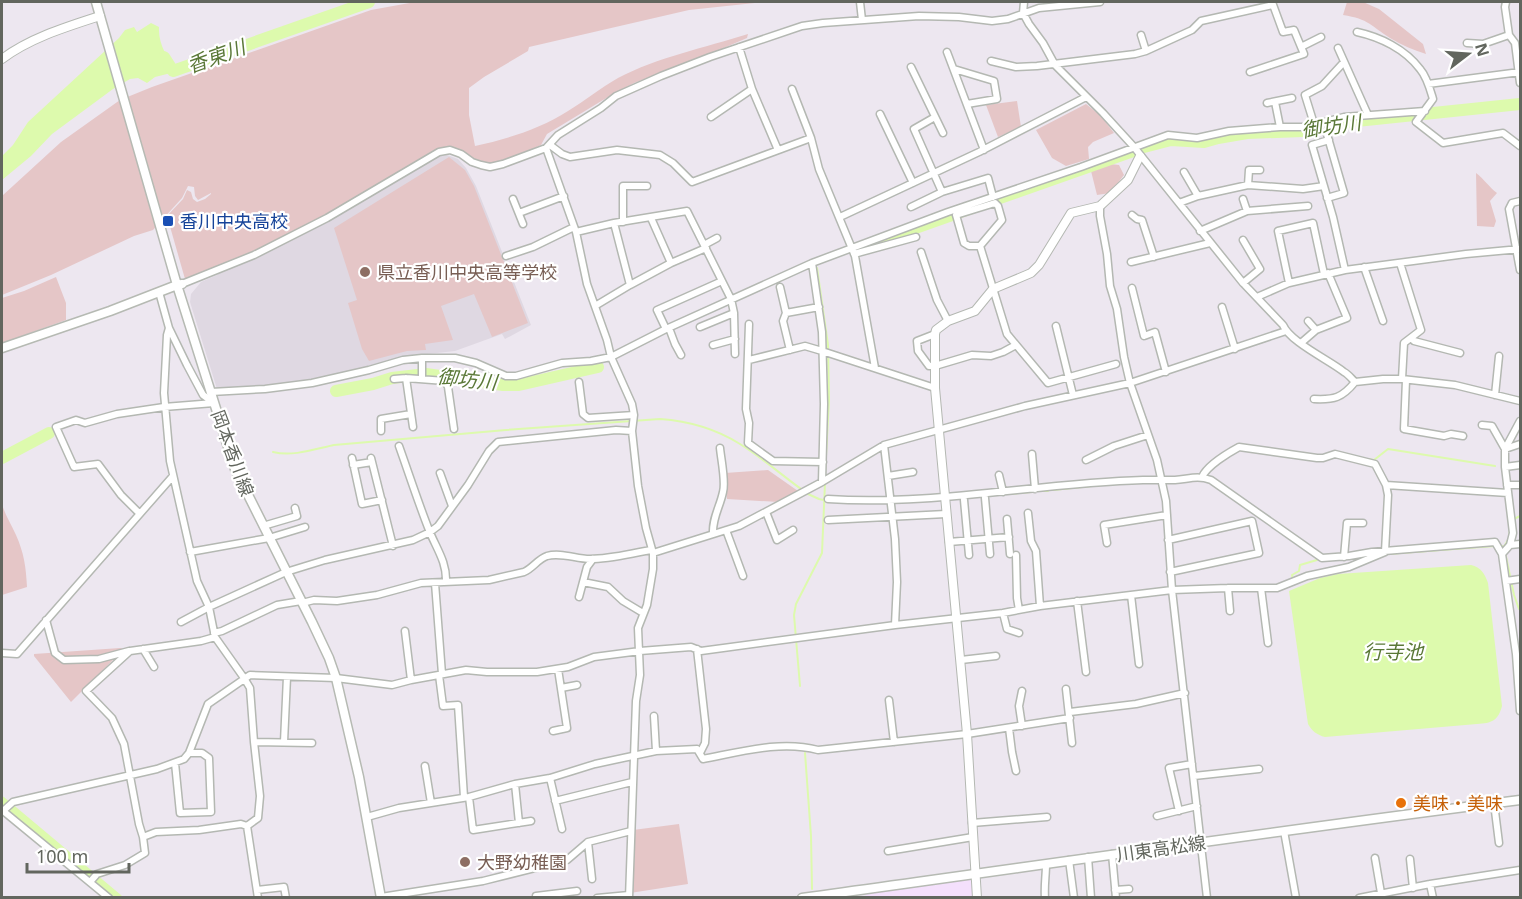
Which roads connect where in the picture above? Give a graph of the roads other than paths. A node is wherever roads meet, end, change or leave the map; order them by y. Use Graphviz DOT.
graph roads {
  1 [pos="96,2"];
  2 [pos="860,2"];
  3 [pos="1024,2"];
  4 [pos="1100,2"];
  5 [pos="1506,2"];
  6 [pos="1272,3"];
  7 [pos="1023,13"];
  8 [pos="100,16"];
  9 [pos="862,20"];
  10 [pos="1357,32"];
  11 [pos="1142,35"];
  12 [pos="1509,35"];
  13 [pos="1321,37"];
  14 [pos="1518,42"];
  15 [pos="1467,43"];
  16 [pos="740,47"];
  17 [pos="1301,47"];
  18 [pos="1338,48"];
  19 [pos="1146,51"];
  20 [pos="947,52"];
  21 [pos="2,59"];
  22 [pos="991,61"];
  23 [pos="1344,62"];
  24 [pos="1055,65"];
  25 [pos="911,67"];
  26 [pos="954,69"];
  27 [pos="1250,72"];
  28 [pos="1520,72"];
  29 [pos="1521,83"];
  30 [pos="1428,84"];
  31 [pos="752,89"];
  32 [pos="792,89"];
  33 [pos="1086,97"];
  34 [pos="1292,98"];
  35 [pos="1275,102"];
  36 [pos="1267,103"];
  37 [pos="966,104"];
  38 [pos="1423,113"];
  39 [pos="880,114"];
  40 [pos="1368,116"];
  41 [pos="711,117"];
  42 [pos="935,117"];
  43 [pos="1314,124"];
  44 [pos="1280,127"];
  45 [pos="1326,131"];
  46 [pos="943,133"];
  47 [pos="811,138"];
  48 [pos="1329,140"];
  49 [pos="1521,146"];
  50 [pos="548,147"];
  51 [pos="1134,147"];
  52 [pos="778,150"];
  53 [pos="984,150"];
  54 [pos="1140,156"];
  55 [pos="1260,170"];
  56 [pos="1184,172"];
  57 [pos="933,173"];
  58 [pos="913,183"];
  59 [pos="1248,185"];
  60 [pos="647,186"];
  61 [pos="1324,186"];
  62 [pos="942,192"];
  63 [pos="564,196"];
  64 [pos="1198,196"];
  65 [pos="993,197"];
  66 [pos="1327,198"];
  67 [pos="1244,199"];
  68 [pos="513,200"];
  69 [pos="1521,201"];
  70 [pos="1179,203"];
  71 [pos="1100,206"];
  72 [pos="1308,206"];
  73 [pos="911,207"];
  74 [pos="1246,211"];
  75 [pos="519,213"];
  76 [pos="1132,215"];
  77 [pos="840,217"];
  78 [pos="651,218"];
  79 [pos="623,222"];
  80 [pos="614,223"];
  81 [pos="523,225"];
  82 [pos="575,229"];
  83 [pos="1200,231"];
  84 [pos="916,237"];
  85 [pos="717,238"];
  86 [pos="1243,240"];
  87 [pos="1210,243"];
  88 [pos="980,246"];
  89 [pos="705,247"];
  90 [pos="1518,250"];
  91 [pos="854,251"];
  92 [pos="921,252"];
  93 [pos="506,256"];
  94 [pos="1154,257"];
  95 [pos="813,262"];
  96 [pos="1131,262"];
  97 [pos="670,263"];
  98 [pos="1400,264"];
  99 [pos="1364,267"];
  100 [pos="1344,270"];
  101 [pos="1521,270"];
  102 [pos="1326,274"];
  103 [pos="722,281"];
  104 [pos="1244,283"];
  105 [pos="1289,283"];
  106 [pos="180,285"];
  107 [pos="630,285"];
  108 [pos="780,287"];
  109 [pos="1132,288"];
  110 [pos="993,289"];
  111 [pos="159,292"];
  112 [pos="1257,297"];
  113 [pos="731,298"];
  114 [pos="595,306"];
  115 [pos="819,307"];
  116 [pos="1222,307"];
  117 [pos="734,313"];
  118 [pos="786,313"];
  119 [pos="948,321"];
  120 [pos="1308,321"];
  121 [pos="1383,321"];
  122 [pos="749,324"];
  123 [pos="1056,326"];
  124 [pos="699,327"];
  125 [pos="169,328"];
  126 [pos="668,328"];
  127 [pos="1316,330"];
  128 [pos="1286,332"];
  129 [pos="935,334"];
  130 [pos="1411,338"];
  131 [pos="735,339"];
  132 [pos="1301,343"];
  133 [pos="713,345"];
  134 [pos="1016,345"];
  135 [pos="2,348"];
  136 [pos="1235,349"];
  137 [pos="790,350"];
  138 [pos="822,351"];
  139 [pos="1460,353"];
  140 [pos="681,354"];
  141 [pos="735,354"];
  142 [pos="1499,356"];
  143 [pos="611,357"];
  144 [pos="422,358"];
  145 [pos="749,360"];
  146 [pos="1116,364"];
  147 [pos="935,366"];
  148 [pos="875,368"];
  149 [pos="1166,372"];
  150 [pos="1069,377"];
  151 [pos="406,378"];
  152 [pos="422,379"];
  153 [pos="1404,379"];
  154 [pos="394,380"];
  155 [pos="579,382"];
  156 [pos="1355,382"];
  157 [pos="1130,383"];
  158 [pos="935,388"];
  159 [pos="211,392"];
  160 [pos="1073,395"];
  161 [pos="1495,395"];
  162 [pos="1314,399"];
  163 [pos="1521,400"];
  164 [pos="214,403"];
  165 [pos="164,407"];
  166 [pos="411,414"];
  167 [pos="634,416"];
  168 [pos="1521,421"];
  169 [pos="1482,425"];
  170 [pos="413,427"];
  171 [pos="454,429"];
  172 [pos="939,429"];
  173 [pos="381,431"];
  174 [pos="632,431"];
  175 [pos="1149,435"];
  176 [pos="1463,436"];
  177 [pos="1521,444"];
  178 [pos="884,445"];
  179 [pos="399,446"];
  180 [pos="720,448"];
  181 [pos="1505,449"];
  182 [pos="1032,454"];
  183 [pos="351,458"];
  184 [pos="1086,460"];
  185 [pos="823,462"];
  186 [pos="353,465"];
  187 [pos="1521,465"];
  188 [pos="1504,467"];
  189 [pos="913,472"];
  190 [pos="440,473"];
  191 [pos="999,475"];
  192 [pos="173,476"];
  193 [pos="888,477"];
  194 [pos="1202,477"];
  195 [pos="1162,480"];
  196 [pos="822,482"];
  197 [pos="1386,485"];
  198 [pos="1507,485"];
  199 [pos="1521,485"];
  200 [pos="1035,489"];
  201 [pos="1003,492"];
  202 [pos="1508,493"];
  203 [pos="944,496"];
  204 [pos="985,498"];
  205 [pos="828,499"];
  206 [pos="891,499"];
  207 [pos="382,500"];
  208 [pos="964,500"];
  209 [pos="452,506"];
  210 [pos="295,508"];
  211 [pos="765,512"];
  212 [pos="139,513"];
  213 [pos="1028,513"];
  214 [pos="946,514"];
  215 [pos="1167,515"];
  216 [pos="893,517"];
  217 [pos="1007,519"];
  218 [pos="828,520"];
  219 [pos="1363,523"];
  220 [pos="263,526"];
  221 [pos="305,527"];
  222 [pos="726,530"];
  223 [pos="793,530"];
  224 [pos="430,532"];
  225 [pos="713,534"];
  226 [pos="1009,537"];
  227 [pos="269,538"];
  228 [pos="989,539"];
  229 [pos="1168,540"];
  230 [pos="968,541"];
  231 [pos="949,542"];
  232 [pos="1107,543"];
  233 [pos="1521,544"];
  234 [pos="393,546"];
  235 [pos="1505,550"];
  236 [pos="190,552"];
  237 [pos="652,552"];
  238 [pos="1385,552"];
  239 [pos="990,554"];
  240 [pos="969,555"];
  241 [pos="1344,557"];
  242 [pos="593,559"];
  243 [pos="286,572"];
  244 [pos="1170,572"];
  245 [pos="743,576"];
  246 [pos="1521,579"];
  247 [pos="1509,581"];
  248 [pos="446,582"];
  249 [pos="583,582"];
  250 [pos="435,583"];
  251 [pos="1228,588"];
  252 [pos="1261,588"];
  253 [pos="1172,590"];
  254 [pos="1131,595"];
  255 [pos="579,597"];
  256 [pos="302,602"];
  257 [pos="1077,602"];
  258 [pos="1040,606"];
  259 [pos="209,607"];
  260 [pos="1019,610"];
  261 [pos="1230,611"];
  262 [pos="643,613"];
  263 [pos="1003,613"];
  264 [pos="956,618"];
  265 [pos="46,620"];
  266 [pos="181,622"];
  267 [pos="895,625"];
  268 [pos="405,631"];
  269 [pos="1019,633"];
  270 [pos="214,635"];
  271 [pos="1268,643"];
  272 [pos="143,649"];
  273 [pos="697,649"];
  274 [pos="130,651"];
  275 [pos="640,651"];
  276 [pos="2,652"];
  277 [pos="1518,654"];
  278 [pos="996,656"];
  279 [pos="960,660"];
  280 [pos="1139,664"];
  281 [pos="154,667"];
  282 [pos="558,669"];
  283 [pos="1086,672"];
  284 [pos="440,674"];
  285 [pos="287,677"];
  286 [pos="244,678"];
  287 [pos="336,678"];
  288 [pos="411,680"];
  289 [pos="577,685"];
  290 [pos="561,688"];
  291 [pos="1066,689"];
  292 [pos="1022,691"];
  293 [pos="1185,693"];
  294 [pos="889,700"];
  295 [pos="1521,711"];
  296 [pos="1070,715"];
  297 [pos="654,716"];
  298 [pos="1022,726"];
  299 [pos="1009,728"];
  300 [pos="553,732"];
  301 [pos="967,734"];
  302 [pos="254,742"];
  303 [pos="284,742"];
  304 [pos="894,742"];
  305 [pos="312,743"];
  306 [pos="1072,743"];
  307 [pos="656,751"];
  308 [pos="189,753"];
  309 [pos="700,753"];
  310 [pos="633,757"];
  311 [pos="175,763"];
  312 [pos="1192,764"];
  313 [pos="425,766"];
  314 [pos="1259,769"];
  315 [pos="1016,771"];
  316 [pos="129,776"];
  317 [pos="1194,776"];
  318 [pos="550,778"];
  319 [pos="632,782"];
  320 [pos="515,784"];
  321 [pos="466,797"];
  322 [pos="1521,800"];
  323 [pos="555,801"];
  324 [pos="431,803"];
  325 [pos="1494,803"];
  326 [pos="1197,806"];
  327 [pos="3,810"];
  328 [pos="1179,811"];
  329 [pos="1157,816"];
  330 [pos="367,817"];
  331 [pos="1047,817"];
  332 [pos="531,821"];
  333 [pos="519,823"];
  334 [pos="972,823"];
  335 [pos="247,826"];
  336 [pos="562,829"];
  337 [pos="631,831"];
  338 [pos="1284,831"];
  339 [pos="143,837"];
  340 [pos="973,837"];
  341 [pos="1201,842"];
  342 [pos="588,843"];
  343 [pos="1499,843"];
  344 [pos="888,851"];
  345 [pos="1112,854"];
  346 [pos="1088,857"];
  347 [pos="1375,858"];
  348 [pos="1410,859"];
  349 [pos="1069,860"];
  350 [pos="1046,864"];
  351 [pos="1521,870"];
  352 [pos="975,875"];
  353 [pos="592,879"];
  354 [pos="91,882"];
  355 [pos="1430,884"];
  356 [pos="1413,888"];
  357 [pos="1129,889"];
  358 [pos="577,891"];
  359 [pos="1381,893"];
  360 [pos="257,894"];
  361 [pos="1116,894"];
  362 [pos="629,896"];
  363 [pos="109,897"];
  364 [pos="286,897"];
  365 [pos="381,897"];
  366 [pos="536,897"];
  367 [pos="597,897"];
  368 [pos="808,897"];
  369 [pos="977,897"];
  370 [pos="1045,897"];
  371 [pos="1074,897"];
  372 [pos="1091,897"];
  373 [pos="1207,897"];
  374 [pos="1296,897"];
  375 [pos="1359,897"];
  376 [pos="1433,897"];
  1 -- 8 [label="main road, 岡本香川線"];
  2 -- 9 [label="street"];
  3 -- 7 [label="street"];
  4 -- 7 [label="street"];
  5 -- 12 [label="street"];
  6 -- 17 [label="street"];
  6 -- 19 [label="street"];
  7 -- 9 [label="street"];
  7 -- 24 [label="street"];
  8 -- 21 [label="street"];
  8 -- 106 [label="main road, 岡本香川線"];
  9 -- 16 [label="street"];
  10 -- 30 [label="street"];
  11 -- 19 [label="street"];
  12 -- 14 [label="street"];
  12 -- 15 [label="street"];
  13 -- 17 [label="street"];
  14 -- 28 [label="street"];
  16 -- 31 [label="street"];
  16 -- 50 [label="street"];
  17 -- 27 [label="street"];
  18 -- 23 [label="street"];
  19 -- 24 [label="street"];
  20 -- 26 [label="street"];
  22 -- 24 [label="street"];
  23 -- 40 [label="street"];
  23 -- 43 [label="street"];
  24 -- 33 [label="street"];
  25 -- 42 [label="street"];
  26 -- 37 [label="street"];
  26 -- 37 [label="street"];
  28 -- 29 [label="street"];
  28 -- 30 [label="street"];
  30 -- 38 [label="street"];
  31 -- 41 [label="street"];
  31 -- 52 [label="street"];
  32 -- 47 [label="street"];
  33 -- 51 [label="street"];
  33 -- 53 [label="street"];
  34 -- 35 [label="street"];
  35 -- 36 [label="street"];
  35 -- 44 [label="street"];
  37 -- 53 [label="street"];
  38 -- 40 [label="street"];
  38 -- 49 [label="street"];
  39 -- 58 [label="street"];
  40 -- 43 [label="street"];
  42 -- 46 [label="street"];
  42 -- 57 [label="street"];
  43 -- 44 [label="street"];
  44 -- 51 [label="street"];
  45 -- 48 [label="street"];
  47 -- 52 [label="street"];
  47 -- 77 [label="street"];
  48 -- 61 [label="street"];
  48 -- 66 [label="street"];
  50 -- 52 [label="street"];
  50 -- 63 [label="street"];
  50 -- 106 [label="street"];
  51 -- 54 [label="street"];
  51 -- 65 [label="street"];
  53 -- 57 [label="street"];
  54 -- 70 [label="street"];
  54 -- 71 [label="street"];
  55 -- 59 [label="street"];
  56 -- 64 [label="street"];
  57 -- 58 [label="street"];
  57 -- 62 [label="street"];
  58 -- 77 [label="street"];
  59 -- 61 [label="street"];
  59 -- 64 [label="street"];
  60 -- 79 [label="street"];
  61 -- 66 [label="street"];
  62 -- 65 [label="street"];
  62 -- 73 [label="street"];
  63 -- 75 [label="street"];
  63 -- 82 [label="street"];
  64 -- 70 [label="street"];
  65 -- 91 [label="street"];
  66 -- 100 [label="street"];
  67 -- 74 [label="street"];
  68 -- 75 [label="street"];
  69 -- 90 [label="street"];
  70 -- 83 [label="street"];
  71 -- 110 [label="street"];
  71 -- 157 [label="street"];
  72 -- 74 [label="street"];
  74 -- 83 [label="street"];
  75 -- 81 [label="street"];
  76 -- 94 [label="street"];
  77 -- 91 [label="street"];
  78 -- 79 [label="street"];
  78 -- 89 [label="street"];
  78 -- 97 [label="street"];
  79 -- 80 [label="street"];
  80 -- 82 [label="street"];
  80 -- 107 [label="street"];
  82 -- 93 [label="street"];
  82 -- 114 [label="street"];
  83 -- 87 [label="street"];
  84 -- 91 [label="street"];
  85 -- 89 [label="street"];
  86 -- 104 [label="street"];
  87 -- 94 [label="street"];
  87 -- 104 [label="street"];
  88 -- 88 [label="street"];
  88 -- 110 [label="street"];
  89 -- 97 [label="street"];
  89 -- 103 [label="street"];
  90 -- 98 [label="street"];
  90 -- 101 [label="street"];
  91 -- 95 [label="street"];
  91 -- 148 [label="street"];
  92 -- 119 [label="street"];
  94 -- 96 [label="street"];
  95 -- 113 [label="street"];
  95 -- 115 [label="street"];
  97 -- 107 [label="street"];
  98 -- 99 [label="street"];
  98 -- 130 [label="street"];
  99 -- 100 [label="street"];
  99 -- 121 [label="street"];
  100 -- 102 [label="street"];
  102 -- 105 [label="street"];
  102 -- 105 [label="street"];
  102 -- 127 [label="street"];
  103 -- 113 [label="street"];
  103 -- 126 [label="street"];
  104 -- 112 [label="street"];
  105 -- 112 [label="street"];
  106 -- 111 [label="main road"];
  106 -- 159 [label="main road, 岡本香川線"];
  107 -- 114 [label="street"];
  108 -- 118 [label="street"];
  109 -- 149 [label="street"];
  110 -- 119 [label="street"];
  110 -- 134 [label="street"];
  111 -- 125 [label="street"];
  111 -- 135 [label="main road"];
  112 -- 128 [label="street"];
  113 -- 117 [label="street"];
  113 -- 126 [label="street"];
  114 -- 143 [label="street"];
  115 -- 118 [label="street"];
  115 -- 138 [label="street"];
  116 -- 136 [label="street"];
  117 -- 124 [label="street"];
  117 -- 131 [label="street"];
  118 -- 137 [label="street"];
  119 -- 129 [label="street"];
  120 -- 127 [label="street"];
  122 -- 145 [label="street"];
  123 -- 150 [label="street"];
  125 -- 164 [label="street"];
  125 -- 165 [label="street"];
  126 -- 140 [label="street"];
  126 -- 143 [label="street"];
  127 -- 132 [label="street"];
  128 -- 132 [label="street"];
  128 -- 136 [label="street"];
  129 -- 147 [label="street"];
  129 -- 147 [label="street"];
  130 -- 139 [label="street"];
  130 -- 153 [label="street"];
  131 -- 133 [label="street"];
  131 -- 141 [label="street"];
  132 -- 156 [label="street"];
  134 -- 147 [label="street"];
  134 -- 150 [label="street"];
  136 -- 149 [label="street"];
  137 -- 138 [label="street"];
  137 -- 145 [label="street"];
  138 -- 148 [label="street"];
  138 -- 185 [label="street"];
  142 -- 161 [label="street"];
  143 -- 144 [label="street"];
  143 -- 167 [label="street"];
  144 -- 152 [label="street"];
  144 -- 159 [label="street"];
  145 -- 185 [label="street"];
  146 -- 150 [label="street"];
  147 -- 158 [label="street"];
  148 -- 158 [label="street"];
  149 -- 157 [label="street"];
  150 -- 160 [label="street"];
  151 -- 152 [label="street"];
  151 -- 154 [label="street"];
  151 -- 166 [label="street"];
  152 -- 171 [label="street"];
  153 -- 156 [label="street"];
  153 -- 161 [label="street"];
  153 -- 176 [label="street"];
  155 -- 167 [label="street"];
  156 -- 162 [label="street"];
  157 -- 160 [label="street"];
  157 -- 175 [label="street"];
  158 -- 172 [label="street"];
  159 -- 164 [label="main road, 岡本香川線"];
  160 -- 172 [label="street"];
  161 -- 163 [label="street"];
  164 -- 165 [label="street"];
  164 -- 220 [label="main road, 岡本香川線"];
  165 -- 192 [label="street"];
  165 -- 212 [label="street"];
  166 -- 170 [label="street"];
  166 -- 173 [label="street"];
  167 -- 174 [label="street"];
  168 -- 181 [label="street"];
  169 -- 181 [label="street"];
  172 -- 178 [label="street"];
  172 -- 203 [label="street"];
  174 -- 209 [label="street"];
  174 -- 237 [label="street"];
  175 -- 184 [label="street"];
  175 -- 195 [label="street"];
  177 -- 181 [label="street"];
  178 -- 193 [label="street"];
  178 -- 196 [label="street"];
  179 -- 224 [label="street"];
  180 -- 225 [label="street"];
  181 -- 188 [label="street"];
  182 -- 200 [label="street"];
  183 -- 186 [label="street"];
  185 -- 196 [label="street"];
  186 -- 207 [label="street"];
  186 -- 207 [label="street"];
  187 -- 188 [label="street"];
  188 -- 198 [label="street"];
  189 -- 193 [label="street"];
  190 -- 209 [label="street"];
  191 -- 201 [label="street"];
  192 -- 212 [label="street"];
  192 -- 236 [label="street"];
  193 -- 206 [label="street"];
  194 -- 195 [label="street"];
  194 -- 197 [label="street"];
  194 -- 241 [label="street"];
  195 -- 200 [label="street"];
  195 -- 215 [label="street"];
  196 -- 211 [label="street"];
  197 -- 202 [label="street"];
  197 -- 238 [label="street"];
  198 -- 199 [label="street"];
  198 -- 202 [label="street"];
  200 -- 201 [label="street"];
  201 -- 203 [label="street"];
  202 -- 235 [label="street"];
  203 -- 206 [label="street"];
  203 -- 214 [label="street"];
  204 -- 228 [label="street"];
  205 -- 206 [label="street"];
  206 -- 216 [label="street"];
  207 -- 234 [label="street"];
  208 -- 230 [label="street"];
  209 -- 224 [label="street"];
  210 -- 220 [label="street"];
  211 -- 222 [label="street"];
  211 -- 223 [label="street"];
  212 -- 265 [label="street"];
  213 -- 258 [label="street"];
  214 -- 216 [label="street"];
  214 -- 231 [label="street"];
  215 -- 229 [label="street"];
  215 -- 232 [label="street"];
  216 -- 218 [label="street"];
  216 -- 267 [label="street"];
  217 -- 226 [label="street"];
  219 -- 241 [label="street"];
  220 -- 227 [label="main road, 岡本香川線"];
  221 -- 227 [label="street"];
  222 -- 225 [label="street"];
  222 -- 245 [label="street"];
  224 -- 234 [label="street"];
  224 -- 248 [label="street"];
  225 -- 237 [label="street"];
  226 -- 228 [label="street"];
  226 -- 260 [label="street"];
  227 -- 236 [label="street"];
  227 -- 243 [label="main road, 岡本香川線"];
  228 -- 230 [label="street"];
  228 -- 239 [label="street"];
  229 -- 244 [label="street"];
  229 -- 244 [label="street"];
  230 -- 231 [label="street"];
  230 -- 240 [label="street"];
  231 -- 264 [label="street"];
  233 -- 235 [label="street"];
  234 -- 243 [label="street"];
  235 -- 238 [label="street"];
  235 -- 247 [label="street"];
  236 -- 259 [label="street"];
  237 -- 242 [label="street"];
  237 -- 262 [label="street"];
  238 -- 241 [label="street"];
  238 -- 252 [label="street"];
  242 -- 248 [label="street"];
  242 -- 249 [label="street"];
  243 -- 256 [label="main road, 岡本香川線"];
  243 -- 259 [label="street"];
  244 -- 253 [label="street"];
  246 -- 247 [label="street"];
  247 -- 277 [label="street"];
  248 -- 250 [label="street"];
  249 -- 255 [label="street"];
  249 -- 262 [label="street"];
  250 -- 256 [label="street"];
  250 -- 284 [label="street"];
  251 -- 252 [label="street"];
  251 -- 253 [label="street"];
  251 -- 261 [label="street"];
  252 -- 271 [label="street"];
  253 -- 254 [label="street"];
  253 -- 293 [label="street"];
  254 -- 257 [label="street"];
  254 -- 280 [label="street"];
  256 -- 270 [label="street"];
  256 -- 287 [label="main road, 岡本香川線"];
  257 -- 258 [label="street"];
  257 -- 283 [label="street"];
  258 -- 260 [label="street"];
  259 -- 266 [label="street"];
  259 -- 270 [label="street"];
  260 -- 263 [label="street"];
  262 -- 275 [label="street"];
  263 -- 264 [label="street"];
  263 -- 269 [label="street"];
  264 -- 267 [label="street"];
  264 -- 279 [label="street"];
  265 -- 274 [label="street"];
  265 -- 276 [label="street"];
  267 -- 273 [label="street"];
  268 -- 288 [label="street"];
  270 -- 272 [label="street"];
  270 -- 286 [label="street"];
  272 -- 274 [label="street"];
  272 -- 281 [label="street"];
  273 -- 275 [label="street"];
  273 -- 309 [label="street"];
  274 -- 316 [label="street"];
  275 -- 282 [label="street"];
  275 -- 310 [label="street"];
  277 -- 295 [label="street"];
  278 -- 279 [label="street"];
  279 -- 301 [label="street"];
  282 -- 284 [label="street"];
  282 -- 290 [label="street"];
  284 -- 288 [label="street"];
  284 -- 321 [label="street"];
  285 -- 286 [label="street"];
  285 -- 287 [label="street"];
  285 -- 303 [label="street"];
  286 -- 302 [label="street"];
  286 -- 308 [label="street"];
  287 -- 288 [label="street"];
  287 -- 330 [label="main road, 岡本香川線"];
  289 -- 290 [label="street"];
  290 -- 300 [label="street"];
  291 -- 296 [label="street"];
  292 -- 298 [label="street"];
  293 -- 296 [label="street"];
  293 -- 312 [label="street"];
  294 -- 304 [label="street"];
  296 -- 298 [label="street"];
  296 -- 306 [label="street"];
  297 -- 307 [label="street"];
  298 -- 299 [label="street"];
  299 -- 301 [label="street"];
  299 -- 315 [label="street"];
  301 -- 304 [label="street"];
  301 -- 334 [label="street"];
  302 -- 303 [label="street"];
  302 -- 335 [label="street"];
  303 -- 305 [label="street"];
  304 -- 309 [label="street"];
  307 -- 309 [label="street"];
  307 -- 310 [label="street"];
  308 -- 311 [label="street"];
  308 -- 311 [label="street"];
  310 -- 318 [label="street"];
  310 -- 319 [label="street"];
  311 -- 316 [label="street"];
  312 -- 317 [label="street"];
  312 -- 328 [label="street"];
  313 -- 324 [label="street"];
  314 -- 317 [label="street"];
  316 -- 327 [label="street"];
  316 -- 339 [label="street"];
  317 -- 326 [label="street"];
  318 -- 320 [label="street"];
  318 -- 323 [label="street"];
  319 -- 323 [label="street"];
  319 -- 337 [label="street"];
  320 -- 321 [label="street"];
  320 -- 333 [label="street"];
  321 -- 324 [label="street"];
  321 -- 333 [label="street"];
  322 -- 325 [label="main road, 川東高松線"];
  323 -- 336 [label="street"];
  324 -- 330 [label="street"];
  325 -- 338 [label="main road, 川東高松線"];
  325 -- 343 [label="street"];
  326 -- 328 [label="street"];
  326 -- 341 [label="street"];
  327 -- 354 [label="street"];
  328 -- 329 [label="street"];
  330 -- 365 [label="main road, 岡本香川線"];
  331 -- 334 [label="street"];
  332 -- 333 [label="street"];
  334 -- 340 [label="street"];
  335 -- 339 [label="street"];
  335 -- 360 [label="street"];
  337 -- 342 [label="street"];
  337 -- 362 [label="street"];
  338 -- 341 [label="main road, 川東高松線"];
  338 -- 374 [label="street"];
  339 -- 354 [label="street"];
  340 -- 344 [label="street"];
  340 -- 352 [label="street"];
  341 -- 345 [label="main road, 川東高松線"];
  341 -- 373 [label="street"];
  342 -- 353 [label="street"];
  342 -- 365 [label="street"];
  345 -- 346 [label="main road, 川東高松線"];
  345 -- 361 [label="street"];
  346 -- 349 [label="main road, 川東高松線"];
  346 -- 372 [label="street"];
  347 -- 359 [label="street"];
  348 -- 356 [label="street"];
  349 -- 350 [label="main road, 川東高松線"];
  349 -- 371 [label="street"];
  350 -- 352 [label="main road, 川東高松線"];
  350 -- 370 [label="street"];
  351 -- 355 [label="street"];
  352 -- 368 [label="main road, 川東高松線"];
  352 -- 369 [label="street"];
  354 -- 363 [label="street"];
  355 -- 356 [label="street"];
  355 -- 376 [label="street"];
  356 -- 359 [label="street"];
  357 -- 361 [label="street"];
  358 -- 366 [label="street"];
  359 -- 375 [label="street"];
  360 -- 364 [label="street"];
  362 -- 367 [label="street"];
}
